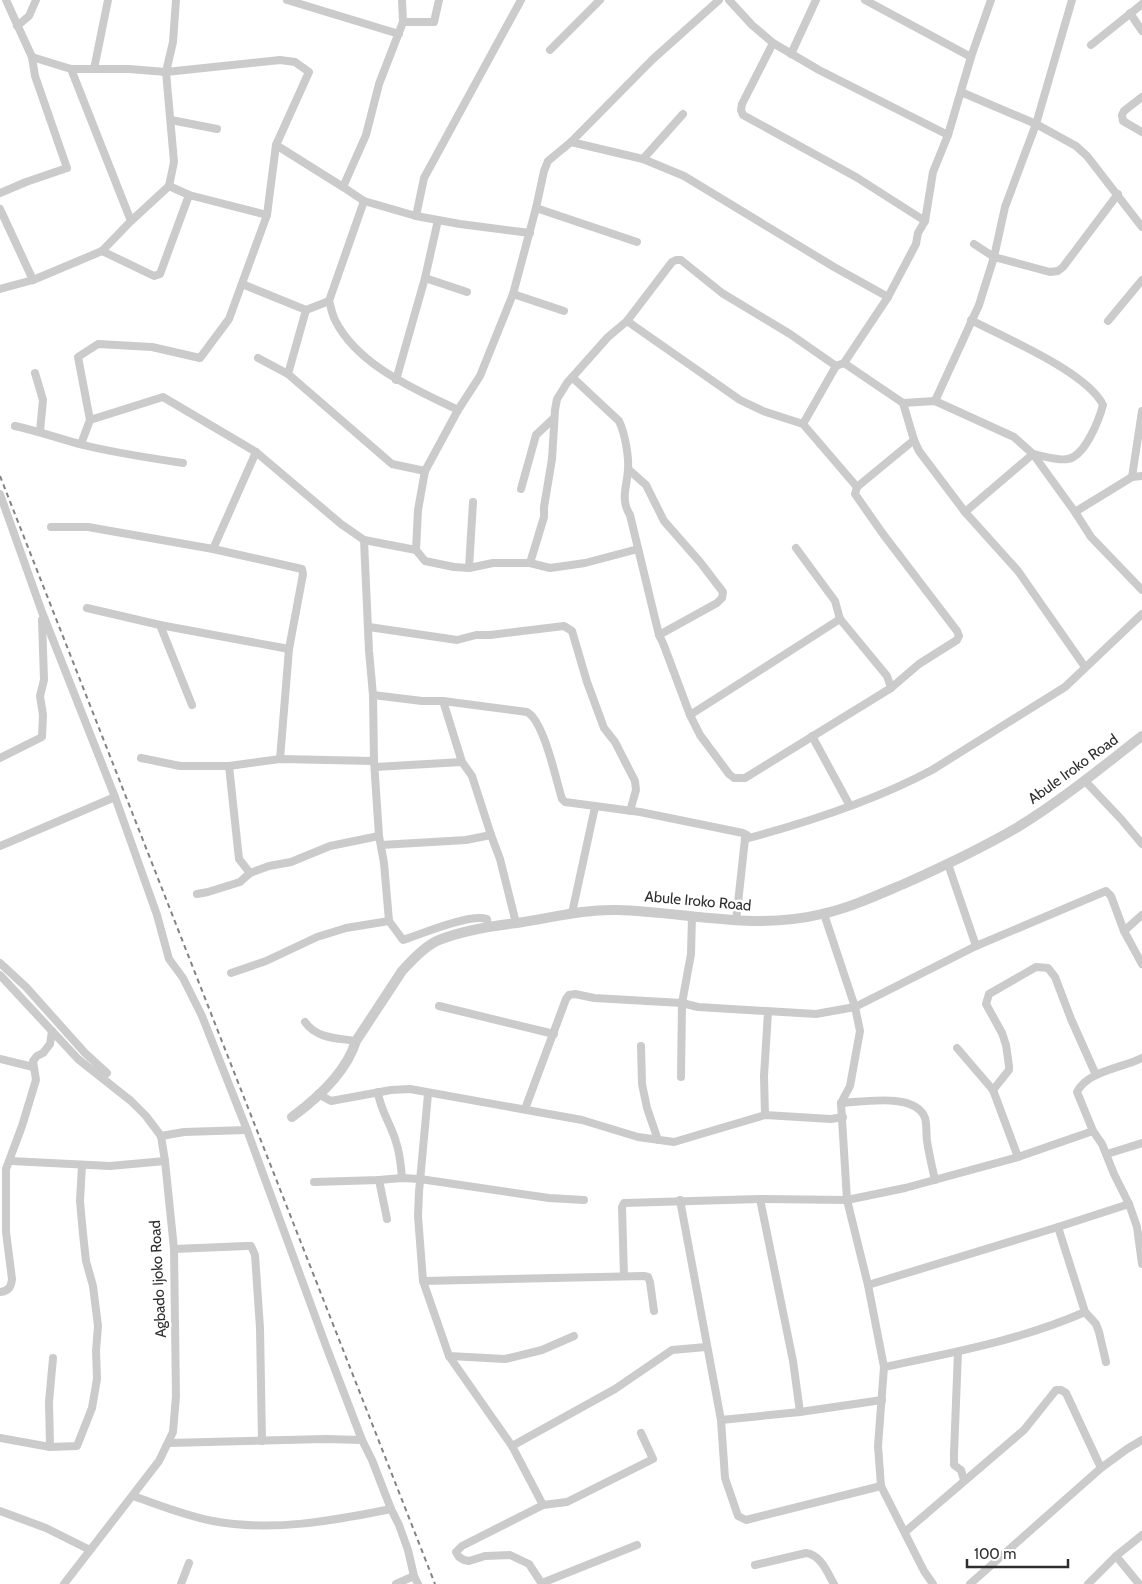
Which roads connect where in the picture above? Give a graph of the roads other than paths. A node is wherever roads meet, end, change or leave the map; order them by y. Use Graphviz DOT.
graph roads {
  1 [pos="6,0"];
  2 [pos="36,0"];
  3 [pos="108,0"];
  4 [pos="176,0"];
  5 [pos="287,0"];
  6 [pos="402,0"];
  7 [pos="439,0"];
  8 [pos="521,0"];
  9 [pos="600,0"];
  10 [pos="719,0"];
  11 [pos="729,0"];
  12 [pos="816,0"];
  13 [pos="865,0"];
  14 [pos="991,0"];
  15 [pos="1072,0"];
  16 [pos="876,3"];
  17 [pos="1142,4"];
  18 [pos="1130,13"];
  19 [pos="403,22"];
  20 [pos="17,26"];
  21 [pos="1142,31"];
  22 [pos="399,34"];
  23 [pos="773,44"];
  24 [pos="1091,45"];
  25 [pos="550,50"];
  26 [pos="791,54"];
  27 [pos="32,57"];
  28 [pos="971,57"];
  29 [pos="71,69"];
  30 [pos="94,69"];
  31 [pos="166,72"];
  32 [pos="961,92"];
  33 [pos="1142,97"];
  34 [pos="683,114"];
  35 [pos="171,120"];
  36 [pos="1036,124"];
  37 [pos="217,129"];
  38 [pos="1142,132"];
  39 [pos="948,135"];
  40 [pos="571,142"];
  41 [pos="276,145"];
  42 [pos="643,159"];
  43 [pos="169,186"];
  44 [pos="343,186"];
  45 [pos="0,193"];
  46 [pos="1118,194"];
  47 [pos="189,195"];
  48 [pos="364,202"];
  49 [pos="0,208"];
  50 [pos="536,208"];
  51 [pos="267,215"];
  52 [pos="416,216"];
  53 [pos="438,220"];
  54 [pos="131,221"];
  55 [pos="925,221"];
  56 [pos="1142,227"];
  57 [pos="530,233"];
  58 [pos="638,242"];
  59 [pos="974,244"];
  60 [pos="102,251"];
  61 [pos="994,257"];
  62 [pos="425,278"];
  63 [pos="34,280"];
  64 [pos="1142,280"];
  65 [pos="242,284"];
  66 [pos="0,289"];
  67 [pos="467,292"];
  68 [pos="513,294"];
  69 [pos="888,297"];
  70 [pos="329,301"];
  71 [pos="306,310"];
  72 [pos="564,311"];
  73 [pos="971,320"];
  74 [pos="1108,321"];
  75 [pos="627,322"];
  76 [pos="258,358"];
  77 [pos="844,363"];
  78 [pos="836,366"];
  79 [pos="35,374"];
  80 [pos="288,374"];
  81 [pos="573,378"];
  82 [pos="396,380"];
  83 [pos="935,401"];
  84 [pos="903,403"];
  85 [pos="458,410"];
  86 [pos="1142,411"];
  87 [pos="554,418"];
  88 [pos="90,420"];
  89 [pos="803,424"];
  90 [pos="15,426"];
  91 [pos="40,431"];
  92 [pos="914,440"];
  93 [pos="81,444"];
  94 [pos="256,452"];
  95 [pos="1033,454"];
  96 [pos="183,463"];
  97 [pos="628,469"];
  98 [pos="425,471"];
  99 [pos="1142,476"];
  100 [pos="1132,477"];
  101 [pos="857,487"];
  102 [pos="521,488"];
  103 [pos="0,494"];
  104 [pos="474,502"];
  105 [pos="965,512"];
  106 [pos="1075,512"];
  107 [pos="51,527"];
  108 [pos="364,540"];
  109 [pos="796,548"];
  110 [pos="213,549"];
  111 [pos="638,549"];
  112 [pos="416,550"];
  113 [pos="530,563"];
  114 [pos="469,568"];
  115 [pos="1141,589"];
  116 [pos="87,608"];
  117 [pos="42,612"];
  118 [pos="1142,614"];
  119 [pos="840,619"];
  120 [pos="160,625"];
  121 [pos="369,627"];
  122 [pos="659,634"];
  123 [pos="289,649"];
  124 [pos="1085,667"];
  125 [pos="890,688"];
  126 [pos="373,695"];
  127 [pos="443,701"];
  128 [pos="192,704"];
  129 [pos="690,715"];
  130 [pos="812,736"];
  131 [pos="1142,736"];
  132 [pos="0,758"];
  133 [pos="140,758"];
  134 [pos="280,758"];
  135 [pos="462,762"];
  136 [pos="374,764"];
  137 [pos="229,766"];
  138 [pos="1085,781"];
  139 [pos="115,797"];
  140 [pos="850,806"];
  141 [pos="595,807"];
  142 [pos="630,811"];
  143 [pos="491,835"];
  144 [pos="379,836"];
  145 [pos="745,839"];
  146 [pos="1142,844"];
  147 [pos="381,845"];
  148 [pos="0,846"];
  149 [pos="948,864"];
  150 [pos="250,873"];
  151 [pos="197,894"];
  152 [pos="572,913"];
  153 [pos="824,914"];
  154 [pos="1142,915"];
  155 [pos="692,916"];
  156 [pos="389,921"];
  157 [pos="736,921"];
  158 [pos="516,923"];
  159 [pos="488,926"];
  160 [pos="1124,930"];
  161 [pos="976,946"];
  162 [pos="0,963"];
  163 [pos="1142,964"];
  164 [pos="231,974"];
  165 [pos="0,975"];
  166 [pos="682,1002"];
  167 [pos="439,1006"];
  168 [pos="855,1007"];
  169 [pos="768,1012"];
  170 [pos="305,1022"];
  171 [pos="52,1031"];
  172 [pos="554,1034"];
  173 [pos="356,1041"];
  174 [pos="641,1046"];
  175 [pos="957,1048"];
  176 [pos="1142,1058"];
  177 [pos="0,1059"];
  178 [pos="33,1067"];
  179 [pos="107,1073"];
  180 [pos="1096,1075"];
  181 [pos="680,1077"];
  182 [pos="993,1090"];
  183 [pos="378,1092"];
  184 [pos="318,1094"];
  185 [pos="428,1094"];
  186 [pos="842,1103"];
  187 [pos="525,1109"];
  188 [pos="765,1115"];
  189 [pos="292,1117"];
  190 [pos="843,1117"];
  191 [pos="247,1130"];
  192 [pos="1093,1131"];
  193 [pos="161,1136"];
  194 [pos="658,1140"];
  195 [pos="1142,1143"];
  196 [pos="1107,1154"];
  197 [pos="1018,1157"];
  198 [pos="11,1161"];
  199 [pos="165,1161"];
  200 [pos="82,1166"];
  201 [pos="402,1178"];
  202 [pos="420,1179"];
  203 [pos="380,1180"];
  204 [pos="935,1180"];
  205 [pos="314,1182"];
  206 [pos="760,1198"];
  207 [pos="584,1200"];
  208 [pos="680,1200"];
  209 [pos="847,1200"];
  210 [pos="1129,1204"];
  211 [pos="387,1219"];
  212 [pos="1139,1227"];
  213 [pos="1058,1228"];
  214 [pos="174,1249"];
  215 [pos="1142,1264"];
  216 [pos="624,1276"];
  217 [pos="423,1281"];
  218 [pos="868,1285"];
  219 [pos="0,1292"];
  220 [pos="654,1311"];
  221 [pos="1085,1312"];
  222 [pos="574,1336"];
  223 [pos="706,1347"];
  224 [pos="958,1352"];
  225 [pos="449,1356"];
  226 [pos="53,1358"];
  227 [pos="1106,1362"];
  228 [pos="884,1367"];
  229 [pos="882,1400"];
  230 [pos="800,1412"];
  231 [pos="720,1420"];
  232 [pos="641,1434"];
  233 [pos="0,1438"];
  234 [pos="362,1440"];
  235 [pos="1142,1440"];
  236 [pos="262,1441"];
  237 [pos="169,1443"];
  238 [pos="512,1446"];
  239 [pos="50,1447"];
  240 [pos="1101,1468"];
  241 [pos="964,1480"];
  242 [pos="881,1486"];
  243 [pos="133,1496"];
  244 [pos="543,1505"];
  245 [pos="390,1509"];
  246 [pos="0,1511"];
  247 [pos="905,1532"];
  248 [pos="1142,1535"];
  249 [pos="638,1545"];
  250 [pos="90,1550"];
  251 [pos="1116,1556"];
  252 [pos="189,1563"];
  253 [pos="755,1565"];
  254 [pos="414,1576"];
  255 [pos="546,1583"];
  256 [pos="64,1584"];
  257 [pos="180,1584"];
  258 [pos="396,1584"];
  259 [pos="418,1584"];
  260 [pos="834,1584"];
  261 [pos="933,1584"];
  262 [pos="970,1584"];
  263 [pos="1088,1584"];
  264 [pos="1139,1584"];
  1 -- 20 [label="street"];
  2 -- 20 [label="street"];
  3 -- 30 [label="street"];
  4 -- 31 [label="street"];
  5 -- 22 [label="street"];
  6 -- 19 [label="street"];
  7 -- 19 [label="street"];
  8 -- 52 [label="street"];
  9 -- 25 [label="street"];
  10 -- 40 [label="street"];
  11 -- 23 [label="street"];
  12 -- 26 [label="street"];
  13 -- 16 [label="street"];
  14 -- 28 [label="street"];
  15 -- 36 [label="street"];
  16 -- 28 [label="street"];
  17 -- 18 [label="street"];
  18 -- 21 [label="street"];
  18 -- 24 [label="street"];
  19 -- 22 [label="street"];
  20 -- 27 [label="street"];
  22 -- 44 [label="street"];
  23 -- 26 [label="street"];
  23 -- 55 [label="street"];
  26 -- 39 [label="street"];
  27 -- 29 [label="street"];
  27 -- 45 [label="street"];
  28 -- 32 [label="street"];
  29 -- 30 [label="street"];
  29 -- 54 [label="street"];
  30 -- 31 [label="street"];
  31 -- 35 [label="street"];
  31 -- 41 [label="street"];
  32 -- 36 [label="street"];
  32 -- 39 [label="street"];
  33 -- 38 [label="street"];
  34 -- 42 [label="street"];
  35 -- 37 [label="street"];
  35 -- 43 [label="street"];
  36 -- 46 [label="street"];
  36 -- 61 [label="street"];
  39 -- 55 [label="street"];
  40 -- 42 [label="street"];
  40 -- 50 [label="street"];
  41 -- 44 [label="street"];
  41 -- 51 [label="street"];
  42 -- 69 [label="street"];
  43 -- 47 [label="street"];
  43 -- 54 [label="street"];
  44 -- 48 [label="street"];
  46 -- 56 [label="street"];
  46 -- 61 [label="street"];
  47 -- 51 [label="street"];
  47 -- 60 [label="street"];
  48 -- 52 [label="street"];
  48 -- 70 [label="street"];
  49 -- 63 [label="street"];
  50 -- 57 [label="street"];
  50 -- 58 [label="street"];
  51 -- 65 [label="street"];
  52 -- 53 [label="street"];
  53 -- 57 [label="street"];
  53 -- 62 [label="street"];
  54 -- 60 [label="street"];
  55 -- 69 [label="street"];
  57 -- 68 [label="street"];
  59 -- 61 [label="street"];
  60 -- 63 [label="street"];
  61 -- 73 [label="street"];
  62 -- 67 [label="street"];
  62 -- 82 [label="street"];
  63 -- 66 [label="street"];
  64 -- 74 [label="street"];
  65 -- 71 [label="street"];
  65 -- 88 [label="street"];
  68 -- 72 [label="street"];
  68 -- 85 [label="street"];
  69 -- 77 [label="street"];
  70 -- 71 [label="street"];
  70 -- 82 [label="street"];
  71 -- 80 [label="street"];
  73 -- 83 [label="street"];
  73 -- 95 [label="street"];
  75 -- 78 [label="street"];
  75 -- 81 [label="street"];
  75 -- 89 [label="street"];
  76 -- 80 [label="street"];
  77 -- 78 [label="street"];
  77 -- 84 [label="street"];
  78 -- 89 [label="street"];
  79 -- 91 [label="street"];
  80 -- 98 [label="street"];
  81 -- 87 [label="street"];
  81 -- 97 [label="street"];
  82 -- 85 [label="street"];
  83 -- 84 [label="street"];
  83 -- 95 [label="street"];
  84 -- 92 [label="street"];
  85 -- 98 [label="street"];
  86 -- 100 [label="street"];
  87 -- 102 [label="street"];
  87 -- 113 [label="street"];
  88 -- 93 [label="street"];
  88 -- 94 [label="street"];
  89 -- 101 [label="street"];
  90 -- 91 [label="street"];
  91 -- 93 [label="street"];
  92 -- 101 [label="street"];
  92 -- 105 [label="street"];
  93 -- 96 [label="street"];
  94 -- 108 [label="street"];
  94 -- 110 [label="street"];
  95 -- 105 [label="street"];
  95 -- 106 [label="street"];
  97 -- 111 [label="street"];
  97 -- 122 [label="street"];
  98 -- 112 [label="street"];
  99 -- 100 [label="street"];
  100 -- 106 [label="street"];
  101 -- 125 [label="street"];
  103 -- 117 [label="street"];
  104 -- 114 [label="street"];
  105 -- 124 [label="street"];
  106 -- 115 [label="street"];
  107 -- 110 [label="street"];
  108 -- 112 [label="street"];
  108 -- 121 [label="street"];
  109 -- 119 [label="street"];
  110 -- 123 [label="street"];
  111 -- 113 [label="street"];
  111 -- 122 [label="street"];
  112 -- 114 [label="street"];
  113 -- 114 [label="street"];
  116 -- 120 [label="street"];
  117 -- 132 [label="street"];
  117 -- 139 [label="street"];
  118 -- 124 [label="street"];
  119 -- 125 [label="street"];
  119 -- 129 [label="street"];
  120 -- 123 [label="street"];
  120 -- 128 [label="street"];
  121 -- 126 [label="street"];
  121 -- 142 [label="street"];
  122 -- 129 [label="street"];
  123 -- 134 [label="street"];
  124 -- 140 [label="street"];
  125 -- 130 [label="street"];
  126 -- 127 [label="street"];
  126 -- 136 [label="street"];
  127 -- 135 [label="street"];
  127 -- 141 [label="street"];
  129 -- 130 [label="street"];
  130 -- 140 [label="street"];
  131 -- 138 [label="street, Abule Iroko Road"];
  133 -- 137 [label="street"];
  134 -- 136 [label="street"];
  134 -- 137 [label="street"];
  135 -- 136 [label="street"];
  135 -- 143 [label="street"];
  136 -- 144 [label="street"];
  137 -- 150 [label="street"];
  138 -- 146 [label="street"];
  138 -- 149 [label="street, Abule Iroko Road"];
  139 -- 148 [label="street"];
  139 -- 191 [label="street"];
  140 -- 145 [label="street"];
  141 -- 142 [label="street"];
  141 -- 152 [label="street"];
  142 -- 145 [label="street"];
  143 -- 147 [label="street"];
  143 -- 158 [label="street"];
  144 -- 147 [label="street"];
  144 -- 150 [label="street"];
  145 -- 157 [label="street"];
  147 -- 156 [label="street"];
  149 -- 153 [label="street, Abule Iroko Road"];
  149 -- 161 [label="street"];
  150 -- 151 [label="street"];
  152 -- 155 [label="street, Abule Iroko Road"];
  152 -- 158 [label="street, Abule Iroko Road"];
  153 -- 157 [label="street, Abule Iroko Road"];
  153 -- 168 [label="street"];
  154 -- 160 [label="street"];
  155 -- 157 [label="street, Abule Iroko Road"];
  155 -- 166 [label="street"];
  156 -- 159 [label="street"];
  156 -- 164 [label="street"];
  158 -- 159 [label="street, Abule Iroko Road"];
  159 -- 173 [label="street, Abule Iroko Road"];
  160 -- 161 [label="street"];
  160 -- 163 [label="street"];
  161 -- 168 [label="street"];
  162 -- 179 [label="street"];
  165 -- 171 [label="street, Agbado Ijoko Road"];
  166 -- 169 [label="street"];
  166 -- 172 [label="street"];
  166 -- 181 [label="street"];
  167 -- 172 [label="street"];
  168 -- 169 [label="street"];
  168 -- 186 [label="street"];
  169 -- 188 [label="street"];
  170 -- 173 [label="street"];
  171 -- 178 [label="street"];
  171 -- 193 [label="street, Agbado Ijoko Road"];
  172 -- 187 [label="street"];
  173 -- 184 [label="street, Abule Iroko Road"];
  174 -- 194 [label="street"];
  175 -- 182 [label="street"];
  176 -- 180 [label="street"];
  177 -- 178 [label="street"];
  178 -- 198 [label="street"];
  180 -- 182 [label="street"];
  180 -- 192 [label="street"];
  182 -- 197 [label="street"];
  183 -- 184 [label="street"];
  183 -- 185 [label="street"];
  183 -- 201 [label="street"];
  184 -- 189 [label="street, Abule Iroko Road"];
  185 -- 187 [label="street"];
  185 -- 202 [label="street"];
  186 -- 190 [label="street"];
  186 -- 204 [label="street"];
  187 -- 194 [label="street"];
  188 -- 190 [label="street"];
  188 -- 194 [label="street"];
  190 -- 209 [label="street"];
  191 -- 193 [label="street"];
  191 -- 234 [label="street"];
  192 -- 196 [label="street"];
  192 -- 197 [label="street"];
  193 -- 199 [label="street, Agbado Ijoko Road"];
  195 -- 196 [label="street"];
  196 -- 210 [label="street"];
  197 -- 204 [label="street"];
  198 -- 200 [label="street"];
  198 -- 219 [label="street"];
  199 -- 200 [label="street"];
  199 -- 214 [label="street, Agbado Ijoko Road"];
  200 -- 239 [label="street"];
  201 -- 202 [label="street"];
  201 -- 203 [label="street"];
  202 -- 207 [label="street"];
  202 -- 217 [label="street"];
  203 -- 205 [label="street"];
  203 -- 211 [label="street"];
  204 -- 209 [label="street"];
  206 -- 208 [label="street"];
  206 -- 209 [label="street"];
  206 -- 230 [label="street"];
  208 -- 216 [label="street"];
  208 -- 223 [label="street"];
  209 -- 218 [label="street"];
  210 -- 212 [label="street"];
  210 -- 213 [label="street"];
  212 -- 215 [label="street"];
  213 -- 218 [label="street"];
  213 -- 221 [label="street"];
  214 -- 236 [label="street"];
  214 -- 237 [label="street, Agbado Ijoko Road"];
  216 -- 217 [label="street"];
  216 -- 220 [label="street"];
  217 -- 225 [label="street"];
  218 -- 228 [label="street"];
  221 -- 224 [label="street"];
  221 -- 227 [label="street"];
  222 -- 225 [label="street"];
  223 -- 231 [label="street"];
  223 -- 238 [label="street"];
  224 -- 228 [label="street"];
  224 -- 241 [label="street"];
  225 -- 238 [label="street"];
  226 -- 239 [label="street"];
  228 -- 229 [label="street"];
  229 -- 230 [label="street"];
  229 -- 242 [label="street"];
  230 -- 231 [label="street"];
  231 -- 242 [label="street"];
  232 -- 244 [label="street"];
  233 -- 239 [label="street"];
  234 -- 236 [label="street"];
  234 -- 245 [label="street"];
  235 -- 240 [label="street"];
  236 -- 237 [label="street"];
  237 -- 243 [label="street, Agbado Ijoko Road"];
  238 -- 244 [label="street"];
  240 -- 241 [label="street"];
  240 -- 262 [label="street"];
  241 -- 247 [label="street"];
  242 -- 247 [label="street"];
  243 -- 245 [label="street"];
  243 -- 250 [label="street, Agbado Ijoko Road"];
  244 -- 255 [label="street"];
  245 -- 254 [label="street"];
  246 -- 250 [label="street"];
  247 -- 261 [label="street"];
  248 -- 251 [label="street"];
  249 -- 255 [label="street"];
  250 -- 256 [label="street, Agbado Ijoko Road"];
  251 -- 263 [label="street"];
  251 -- 264 [label="street"];
  252 -- 257 [label="street"];
  253 -- 260 [label="street"];
  254 -- 258 [label="street"];
  254 -- 259 [label="street"];
}
